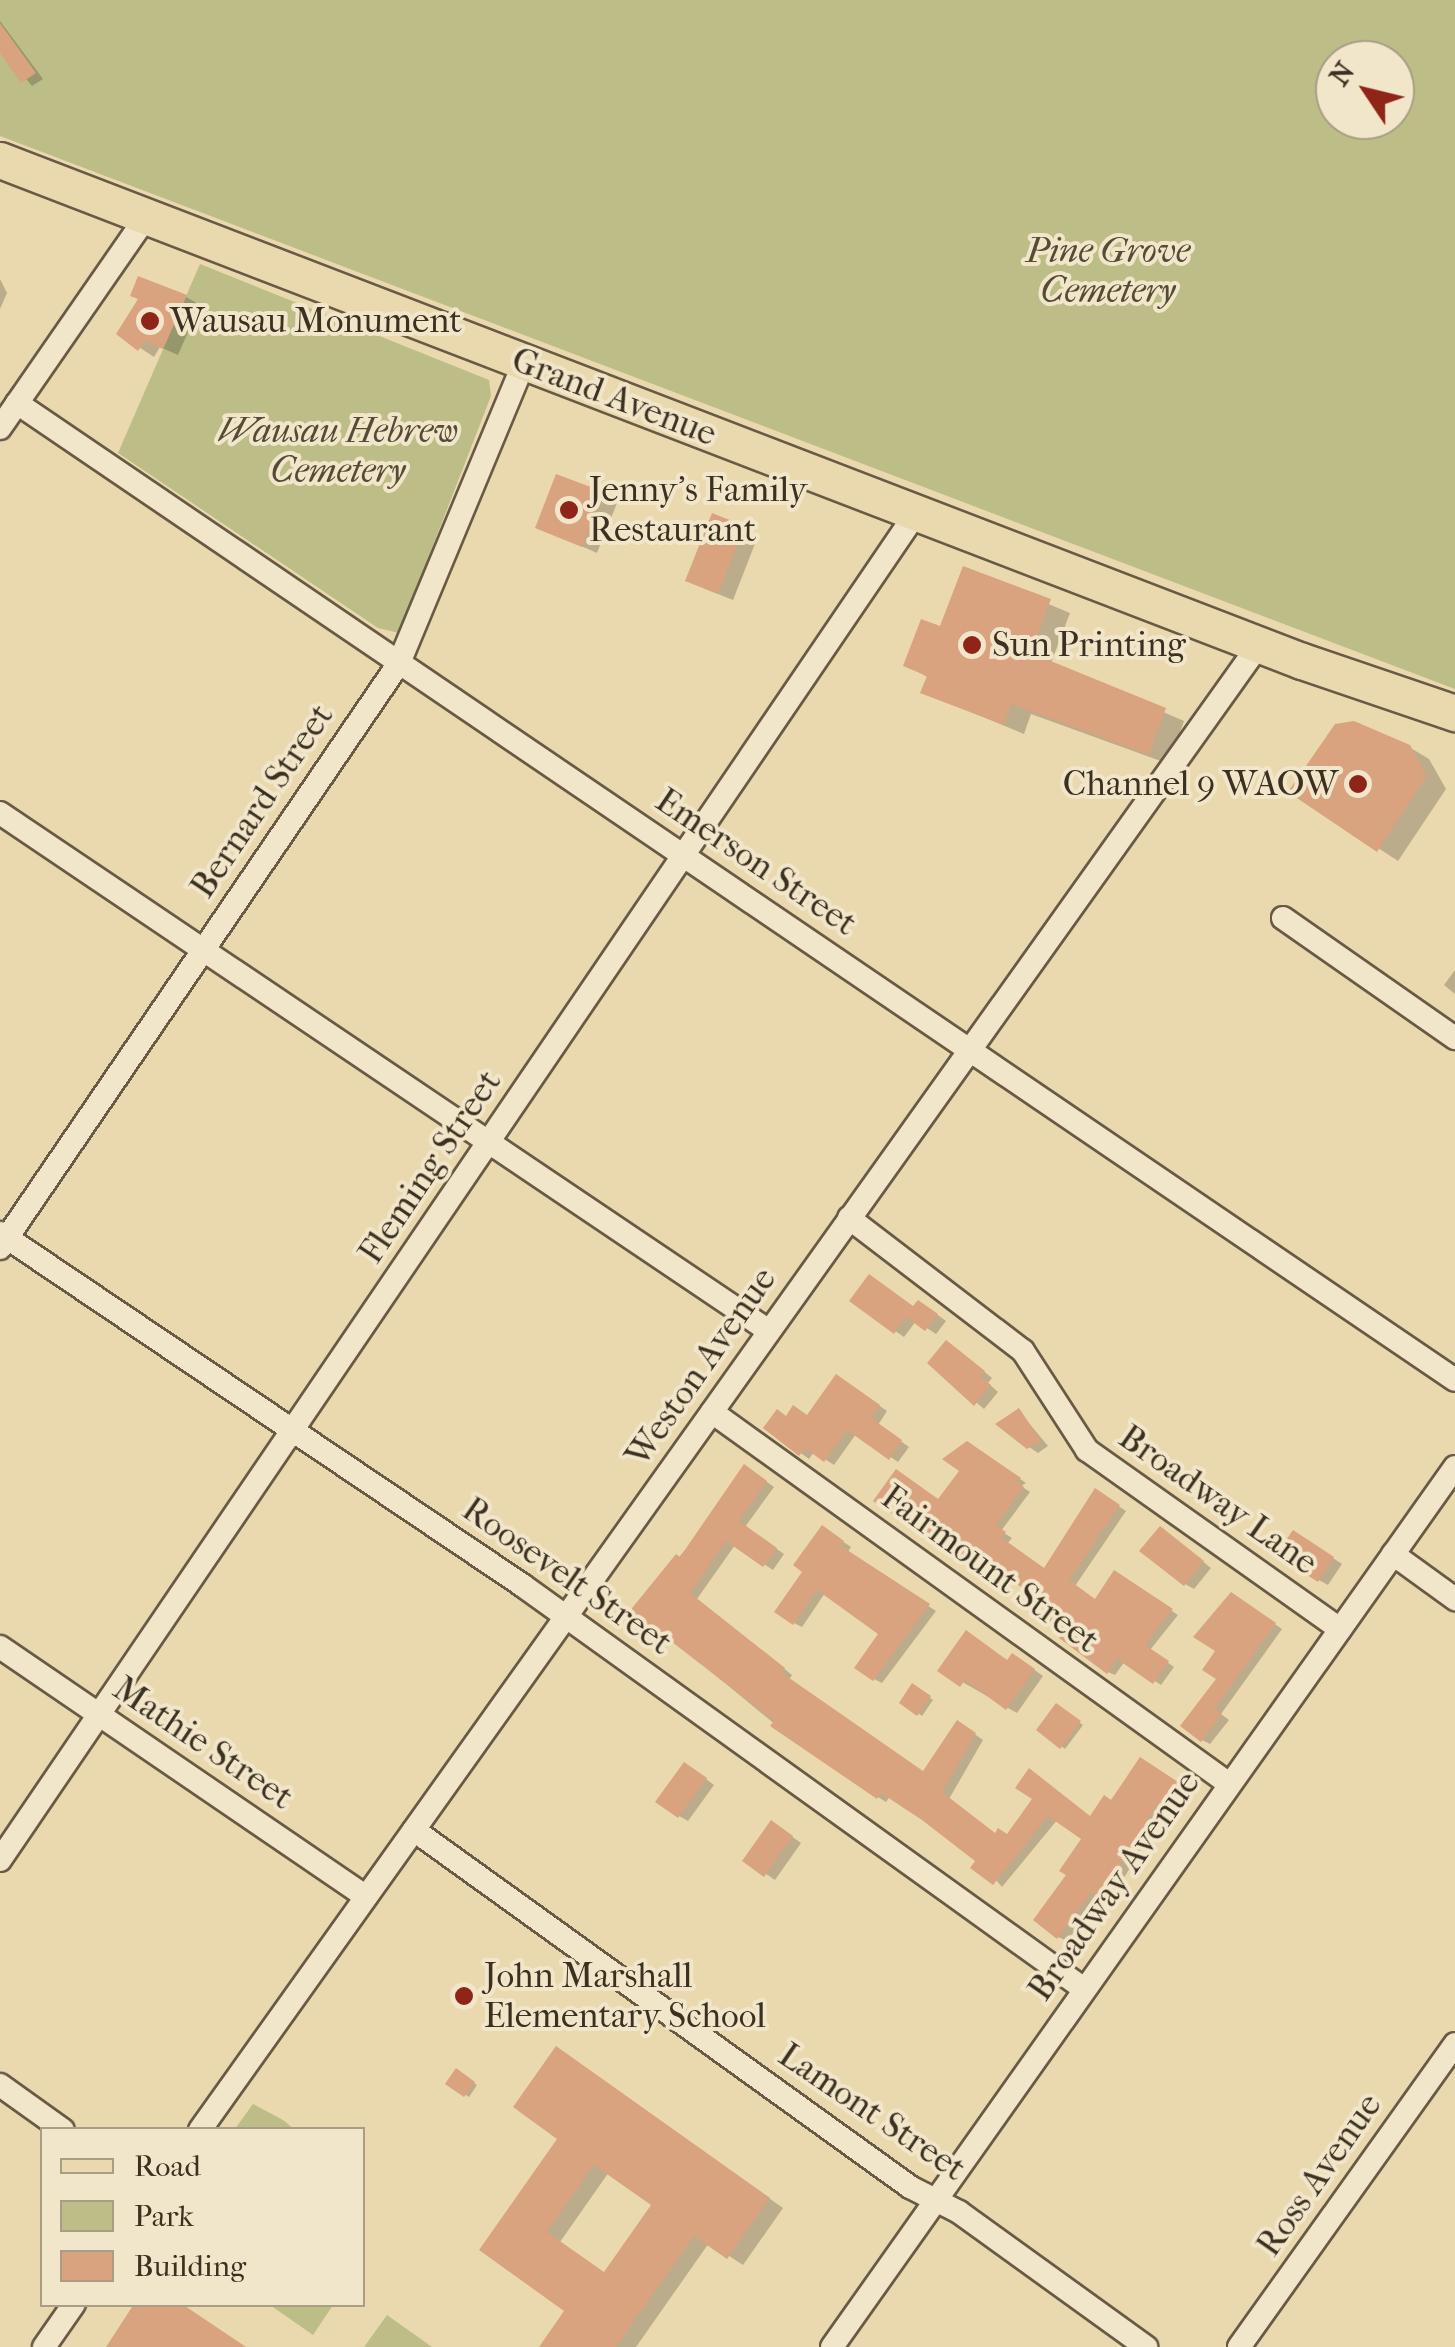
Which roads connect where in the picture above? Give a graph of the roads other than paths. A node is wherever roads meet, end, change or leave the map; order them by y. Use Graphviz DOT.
graph roads {
  1 [pos="0,160"];
  2 [pos="146,217"];
  3 [pos="524,362"];
  4 [pos="17,403"];
  5 [pos="0,428"];
  6 [pos="916,513"];
  7 [pos="1259,645"];
  8 [pos="399,663"];
  9 [pos="1455,713"];
  10 [pos="0,813"];
  11 [pos="684,856"];
  12 [pos="1283,918"];
  13 [pos="203,950"];
  14 [pos="1455,1038"];
  15 [pos="970,1049"];
  16 [pos="488,1143"];
  17 [pos="849,1218"];
  18 [pos="2,1240"];
  19 [pos="769,1331"];
  20 [pos="1455,1380"];
  21 [pos="712,1412"];
  22 [pos="294,1432"];
  23 [pos="1455,1467"];
  24 [pos="1393,1554"];
  25 [pos="1455,1599"];
  26 [pos="566,1616"];
  27 [pos="1340,1629"];
  28 [pos="0,1648"];
  29 [pos="102,1716"];
  30 [pos="1228,1784"];
  31 [pos="414,1830"];
  32 [pos="0,1860"];
  33 [pos="366,1897"];
  34 [pos="1084,1988"];
  35 [pos="1455,2044"];
  36 [pos="0,2085"];
  37 [pos="59,2127"];
  38 [pos="202,2127"];
  39 [pos="938,2198"];
  40 [pos="72,2307"];
  41 [pos="44,2347"];
  42 [pos="832,2347"];
  43 [pos="1146,2347"];
  44 [pos="1239,2347"];
  1 -- 2 [label="main road, Grand Avenue"];
  2 -- 3 [label="main road, Grand Avenue"];
  2 -- 4 [label="street"];
  3 -- 6 [label="main road, Grand Avenue"];
  3 -- 8 [label="street, Bernard Street"];
  4 -- 5 [label="street"];
  4 -- 8 [label="street, Emerson Street"];
  6 -- 7 [label="main road, Grand Avenue"];
  6 -- 11 [label="street, Fleming Street"];
  7 -- 9 [label="main road, Grand Avenue"];
  7 -- 15 [label="street, Weston Avenue"];
  8 -- 11 [label="street, Emerson Street"];
  8 -- 13 [label="street, Bernard Street"];
  10 -- 13 [label="street"];
  11 -- 15 [label="street, Emerson Street"];
  11 -- 16 [label="street, Fleming Street"];
  12 -- 14 [label="street"];
  13 -- 16 [label="street"];
  13 -- 18 [label="street, Bernard Street"];
  15 -- 17 [label="street, Weston Avenue"];
  15 -- 20 [label="street, Emerson Street"];
  16 -- 19 [label="street"];
  16 -- 22 [label="street, Fleming Street"];
  17 -- 19 [label="street, Weston Avenue"];
  17 -- 27 [label="street, Broadway Lane"];
  18 -- 22 [label="street, Roosevelt Street"];
  19 -- 21 [label="street, Weston Avenue"];
  21 -- 26 [label="street, Weston Avenue"];
  21 -- 30 [label="street, Fairmount Street"];
  22 -- 26 [label="street, Roosevelt Street"];
  22 -- 29 [label="street, Fleming Street"];
  23 -- 24 [label="street, Broadway Avenue"];
  24 -- 25 [label="street"];
  24 -- 27 [label="street, Broadway Avenue"];
  26 -- 31 [label="street, Weston Avenue"];
  26 -- 34 [label="street, Roosevelt Street"];
  27 -- 30 [label="street, Broadway Avenue"];
  28 -- 29 [label="street, Mathie Street"];
  29 -- 32 [label="street, Fleming Street"];
  29 -- 33 [label="street, Mathie Street"];
  30 -- 34 [label="street, Broadway Avenue"];
  31 -- 33 [label="street, Weston Avenue"];
  31 -- 39 [label="street, Lamont Street"];
  33 -- 38 [label="street, Weston Avenue"];
  34 -- 39 [label="street, Broadway Avenue"];
  35 -- 44 [label="street, Ross Avenue"];
  36 -- 37 [label="street"];
  39 -- 42 [label="street, Broadway Avenue"];
  39 -- 43 [label="street, Lamont Street"];
  40 -- 41 [label="street"];
}
